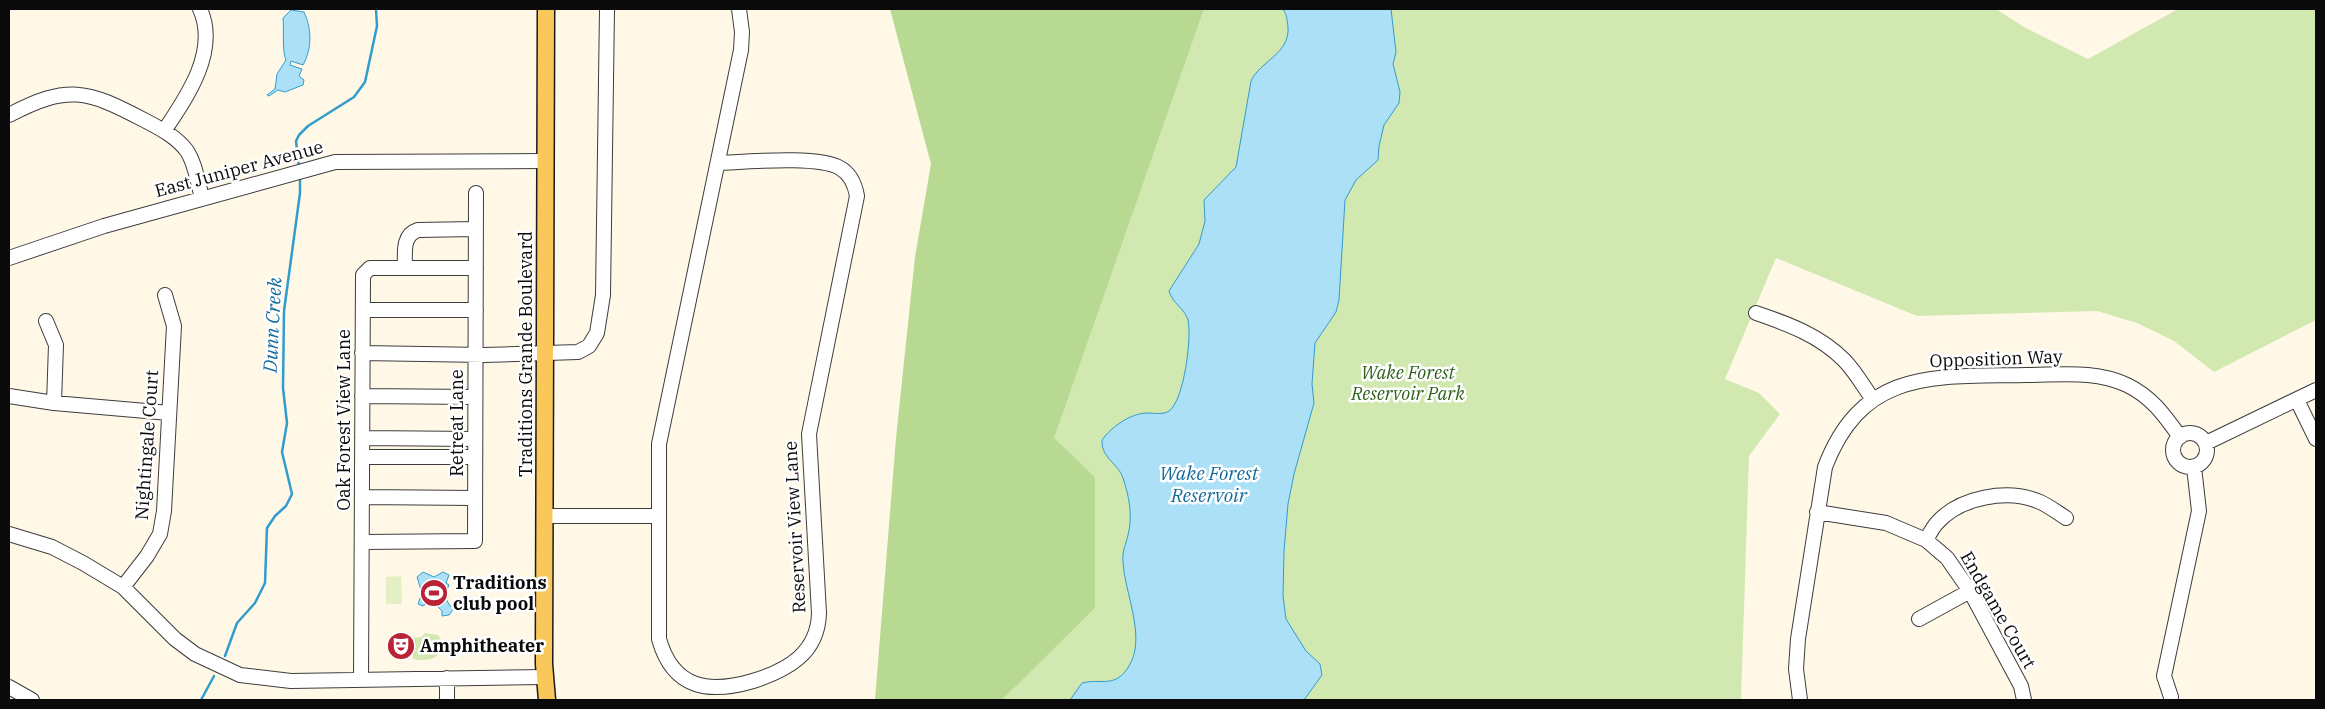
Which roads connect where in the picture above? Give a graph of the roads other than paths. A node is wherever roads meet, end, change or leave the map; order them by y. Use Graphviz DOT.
graph roads {
  1 [pos="200,9"];
  2 [pos="546,9"];
  3 [pos="607,9"];
  4 [pos="739,9"];
  5 [pos="9,115"];
  6 [pos="164,131"];
  7 [pos="546,161"];
  8 [pos="718,163"];
  9 [pos="476,192"];
  10 [pos="202,197"];
  11 [pos="475,228"];
  12 [pos="9,258"];
  13 [pos="405,268"];
  14 [pos="476,268"];
  15 [pos="165,295"];
  16 [pos="363,310"];
  17 [pos="476,310"];
  18 [pos="1756,313"];
  19 [pos="46,321"];
  20 [pos="362,353"];
  21 [pos="546,354"];
  22 [pos="475,355"];
  23 [pos="2316,390"];
  24 [pos="9,396"];
  25 [pos="362,396"];
  26 [pos="475,397"];
  27 [pos="1873,400"];
  28 [pos="2297,400"];
  29 [pos="54,403"];
  30 [pos="169,413"];
  31 [pos="2180,437"];
  32 [pos="362,438"];
  33 [pos="2316,438"];
  34 [pos="475,439"];
  35 [pos="2206,443"];
  36 [pos="362,457"];
  37 [pos="475,457"];
  38 [pos="2194,467"];
  39 [pos="362,497"];
  40 [pos="475,498"];
  41 [pos="1817,512"];
  42 [pos="545,516"];
  43 [pos="658,516"];
  44 [pos="2066,518"];
  45 [pos="9,534"];
  46 [pos="1926,540"];
  47 [pos="362,542"];
  48 [pos="123,587"];
  49 [pos="1970,591"];
  50 [pos="1919,619"];
  51 [pos="545,677"];
  52 [pos="447,678"];
  53 [pos="361,680"];
  54 [pos="9,687"];
  55 [pos="2172,697"];
  56 [pos="32,700"];
  57 [pos="447,700"];
  58 [pos="547,700"];
  59 [pos="1800,700"];
  60 [pos="2024,700"];
  1 -- 6 [label="street"];
  2 -- 7 [label="main road, Traditions Grande Boulevard"];
  3 -- 21 [label="street"];
  4 -- 8 [label="street, Reservoir View Lane"];
  5 -- 6 [label="street"];
  6 -- 10 [label="street"];
  7 -- 10 [label="street, East Juniper Avenue"];
  7 -- 21 [label="main road, Traditions Grande Boulevard"];
  8 -- 43 [label="street, Reservoir View Lane"];
  8 -- 43 [label="street, Reservoir View Lane"];
  9 -- 11 [label="street, Retreat Lane"];
  10 -- 12 [label="street, East Juniper Avenue"];
  11 -- 13 [label="street"];
  11 -- 14 [label="street, Retreat Lane"];
  13 -- 14 [label="street, Oak Forest View Lane"];
  13 -- 16 [label="street, Oak Forest View Lane"];
  14 -- 17 [label="street, Retreat Lane"];
  15 -- 30 [label="street, Nightingale Court"];
  16 -- 17 [label="street"];
  16 -- 20 [label="street, Oak Forest View Lane"];
  17 -- 22 [label="street, Retreat Lane"];
  18 -- 27 [label="street"];
  19 -- 29 [label="street"];
  20 -- 22 [label="street"];
  20 -- 25 [label="street, Oak Forest View Lane"];
  21 -- 22 [label="street"];
  21 -- 42 [label="main road, Traditions Grande Boulevard"];
  22 -- 26 [label="street, Retreat Lane"];
  23 -- 28 [label="street"];
  24 -- 29 [label="street"];
  25 -- 26 [label="street"];
  25 -- 32 [label="street, Oak Forest View Lane"];
  26 -- 34 [label="street, Retreat Lane"];
  27 -- 31 [label="street, Opposition Way"];
  27 -- 41 [label="street, Opposition Way"];
  28 -- 33 [label="street"];
  28 -- 35 [label="street"];
  29 -- 30 [label="street"];
  30 -- 48 [label="street, Nightingale Court"];
  31 -- 35 [label="street"];
  31 -- 38 [label="street"];
  32 -- 34 [label="street"];
  32 -- 36 [label="street, Oak Forest View Lane"];
  34 -- 37 [label="street, Retreat Lane"];
  35 -- 38 [label="street"];
  36 -- 37 [label="street"];
  36 -- 39 [label="street, Oak Forest View Lane"];
  37 -- 40 [label="street, Retreat Lane"];
  38 -- 55 [label="street"];
  39 -- 40 [label="street"];
  39 -- 47 [label="street, Oak Forest View Lane"];
  40 -- 47 [label="street, Retreat Lane"];
  41 -- 46 [label="street, Endgame Court"];
  41 -- 59 [label="street, Opposition Way"];
  42 -- 43 [label="street"];
  42 -- 51 [label="main road, Traditions Grande Boulevard"];
  44 -- 46 [label="street"];
  45 -- 48 [label="street"];
  46 -- 49 [label="street, Endgame Court"];
  47 -- 53 [label="street, Oak Forest View Lane"];
  48 -- 53 [label="street"];
  49 -- 50 [label="street"];
  49 -- 60 [label="street, Endgame Court"];
  51 -- 52 [label="street"];
  51 -- 58 [label="main road, Traditions Grande Boulevard"];
  52 -- 53 [label="street"];
  52 -- 57 [label="street"];
  54 -- 56 [label="street"];
}
